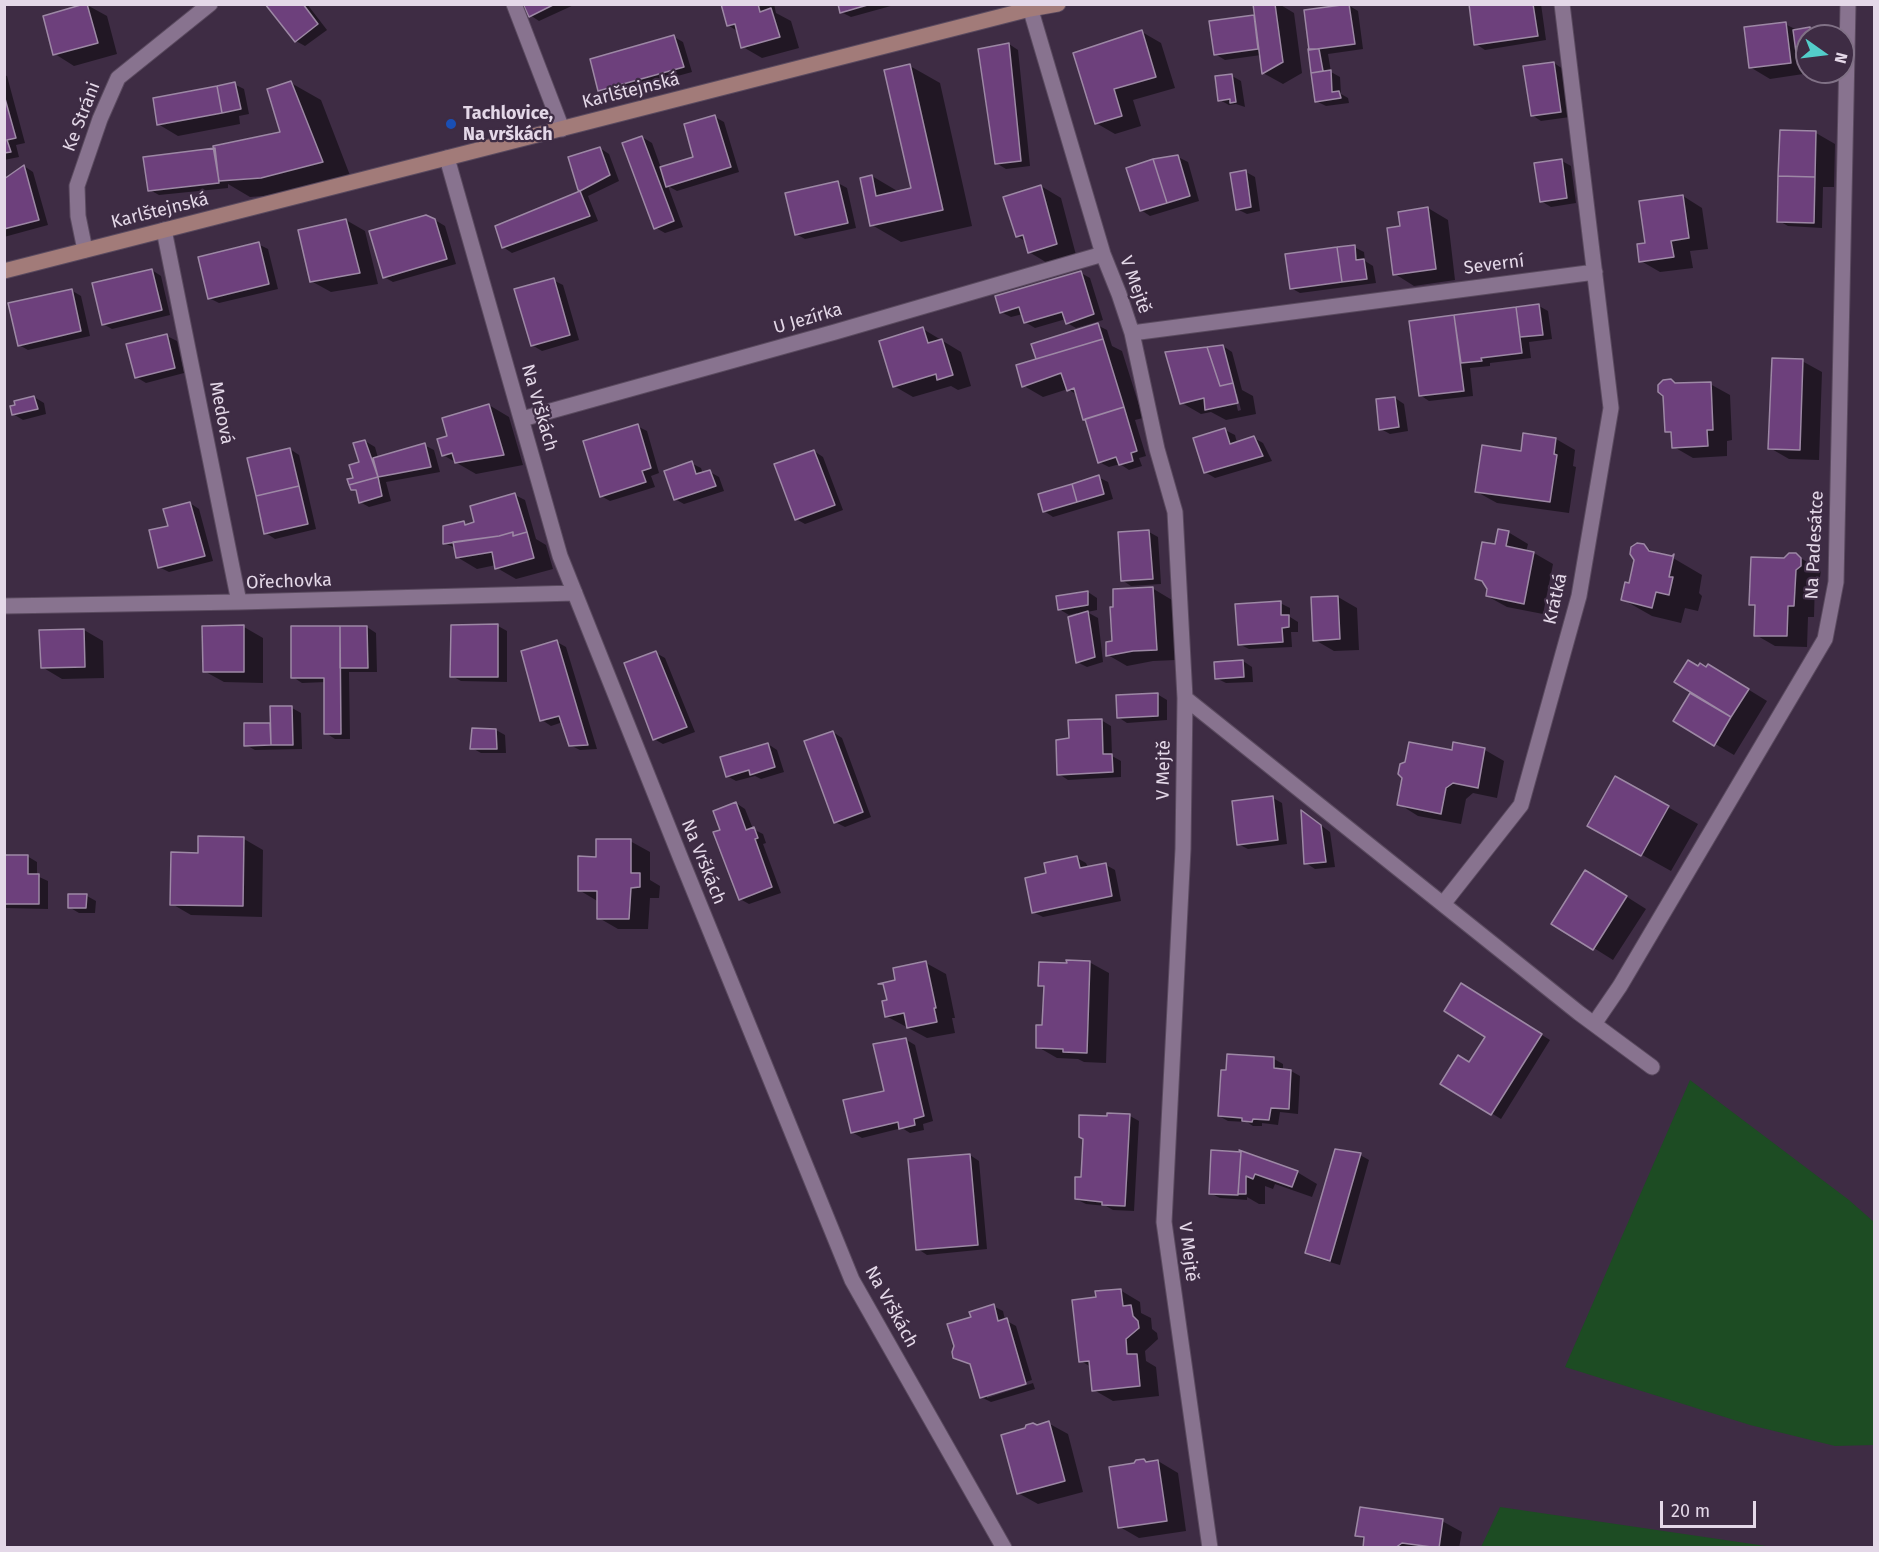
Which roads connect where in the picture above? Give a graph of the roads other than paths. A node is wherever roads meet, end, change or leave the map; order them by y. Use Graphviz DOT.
graph roads {
  1 [pos="210,4"];
  2 [pos="514,4"];
  3 [pos="1058,4"];
  4 [pos="1562,4"];
  5 [pos="1848,4"];
  6 [pos="1030,7"];
  7 [pos="562,129"];
  8 [pos="447,158"];
  9 [pos="164,230"];
  10 [pos="85,250"];
  11 [pos="1103,254"];
  12 [pos="4,271"];
  13 [pos="1595,272"];
  14 [pos="1131,333"];
  15 [pos="522,419"];
  16 [pos="575,593"];
  17 [pos="239,603"];
  18 [pos="4,606"];
  19 [pos="1185,698"];
  20 [pos="1443,904"];
  21 [pos="1594,1024"];
  22 [pos="1652,1067"];
  23 [pos="1004,1548"];
  24 [pos="1210,1548"];
  1 -- 10 [label="street, Ke Stráni"];
  2 -- 7 [label="street"];
  3 -- 6 [label="main road, Karlštejnská"];
  4 -- 13 [label="street"];
  5 -- 21 [label="street, Na Padesátce"];
  6 -- 7 [label="main road, Karlštejnská"];
  6 -- 11 [label="street, V Mejtě"];
  7 -- 8 [label="main road, Karlštejnská"];
  8 -- 9 [label="main road, Karlštejnská"];
  8 -- 15 [label="street, Na Vrškách"];
  9 -- 10 [label="main road, Karlštejnská"];
  9 -- 17 [label="street, Medová"];
  10 -- 12 [label="main road, Karlštejnská"];
  11 -- 14 [label="street, V Mejtě"];
  11 -- 15 [label="street, U Jezírka"];
  13 -- 14 [label="street, Severní"];
  13 -- 20 [label="street, Krátká"];
  14 -- 19 [label="street, V Mejtě"];
  15 -- 16 [label="street, Na Vrškách"];
  16 -- 17 [label="street, Ořechovka"];
  16 -- 23 [label="street, Na Vrškách"];
  17 -- 18 [label="street, Ořechovka"];
  19 -- 20 [label="street"];
  19 -- 24 [label="street, V Mejtě"];
  20 -- 21 [label="street"];
  21 -- 22 [label="street"];
}
